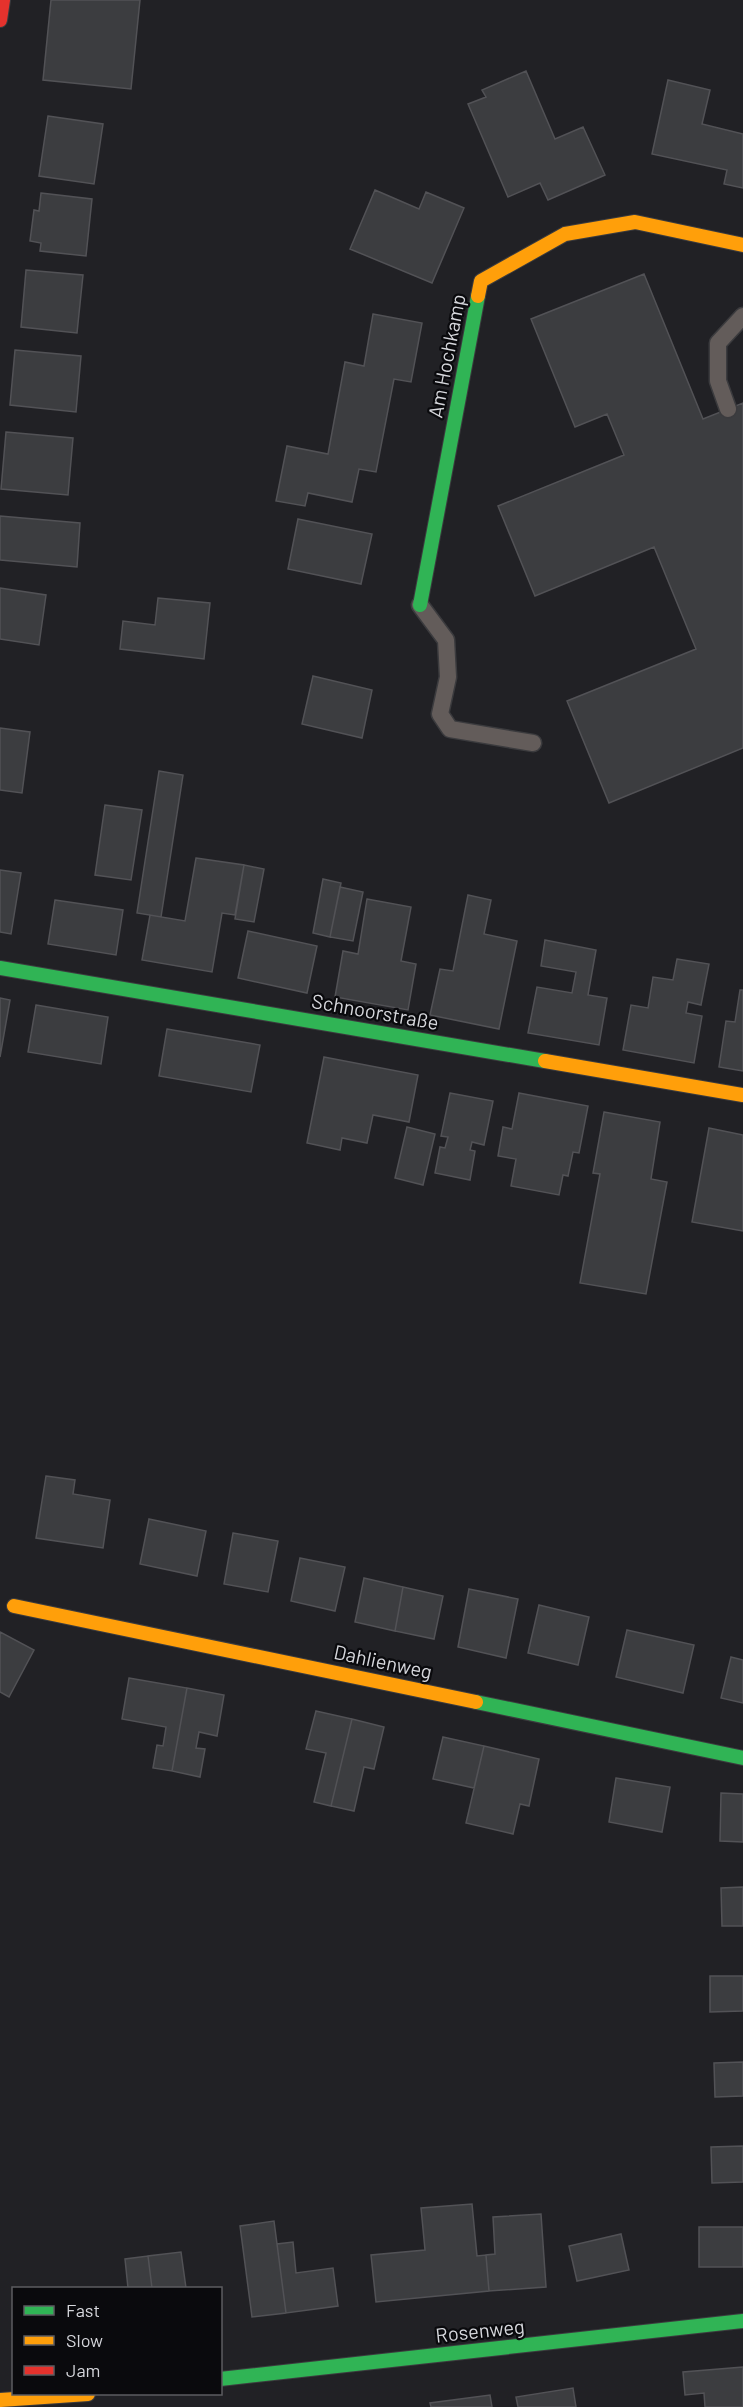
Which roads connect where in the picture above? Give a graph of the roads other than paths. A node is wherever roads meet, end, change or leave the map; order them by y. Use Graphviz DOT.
graph roads {
  1 [pos="3,0"];
  2 [pos="0,20"];
  3 [pos="743,245"];
  4 [pos="743,316"];
  5 [pos="728,409"];
  6 [pos="420,605"];
  7 [pos="532,743"];
  8 [pos="0,968"];
  9 [pos="743,1095"];
  10 [pos="14,1606"];
  11 [pos="743,1758"];
  12 [pos="743,2321"];
  13 [pos="222,2379"];
  14 [pos="73,2395"];
  15 [pos="0,2400"];
  1 -- 2 [label="street"];
  3 -- 6 [label="street, Am Hochkamp"];
  4 -- 5 [label="lane"];
  6 -- 7 [label="lane"];
  8 -- 9 [label="street, Schnoorstraße"];
  10 -- 11 [label="street, Dahlienweg"];
  12 -- 13 [label="street, Rosenweg"];
  14 -- 15 [label="street"];
}
